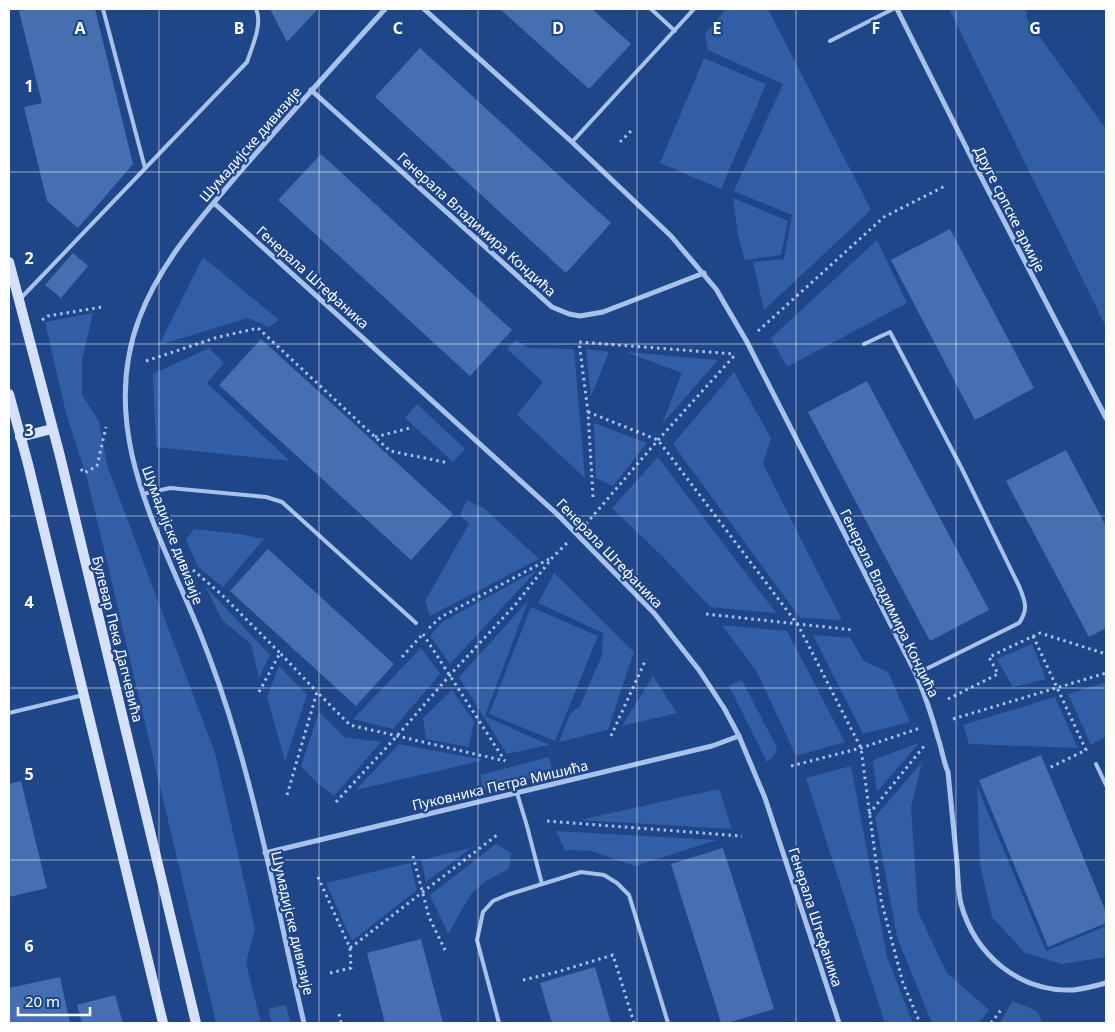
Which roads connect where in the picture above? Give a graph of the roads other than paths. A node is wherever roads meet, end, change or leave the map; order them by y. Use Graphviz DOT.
graph roads {
  1 [pos="103,9"];
  2 [pos="256,9"];
  3 [pos="385,9"];
  4 [pos="424,9"];
  5 [pos="651,9"];
  6 [pos="694,9"];
  7 [pos="895,9"];
  8 [pos="674,31"];
  9 [pos="830,41"];
  10 [pos="311,90"];
  11 [pos="572,142"];
  12 [pos="145,168"];
  13 [pos="214,203"];
  14 [pos="9,262"];
  15 [pos="704,273"];
  16 [pos="19,300"];
  17 [pos="864,344"];
  18 [pos="9,394"];
  19 [pos="1106,418"];
  20 [pos="52,429"];
  21 [pos="20,437"];
  22 [pos="143,494"];
  23 [pos="416,623"];
  24 [pos="916,674"];
  25 [pos="83,695"];
  26 [pos="9,713"];
  27 [pos="739,736"];
  28 [pos="1096,764"];
  29 [pos="1106,785"];
  30 [pos="517,793"];
  31 [pos="265,853"];
  32 [pos="542,884"];
  33 [pos="1106,983"];
  34 [pos="163,1023"];
  35 [pos="196,1023"];
  36 [pos="304,1023"];
  37 [pos="499,1023"];
  38 [pos="668,1023"];
  39 [pos="839,1023"];
  1 -- 12 [label="lane"];
  2 -- 12 [label="lane"];
  3 -- 10 [label="street, Шумадијске дивизије"];
  4 -- 11 [label="street, Генерала Владимира Кондића"];
  5 -- 8 [label="lane"];
  6 -- 8 [label="lane"];
  7 -- 9 [label="lane"];
  7 -- 19 [label="street, Друге српске армије"];
  8 -- 11 [label="lane"];
  10 -- 13 [label="street, Шумадијске дивизије"];
  10 -- 15 [label="street, Генерала Владимира Кондића"];
  11 -- 15 [label="street, Генерала Владимира Кондића"];
  12 -- 16 [label="lane"];
  13 -- 22 [label="street, Шумадијске дивизије"];
  13 -- 27 [label="street, Генерала Штефаника"];
  14 -- 16 [label="street, Булевар Пека Дапчевића"];
  15 -- 24 [label="street, Генерала Владимира Кондића"];
  16 -- 20 [label="street, Булевар Пека Дапчевића"];
  17 -- 24 [label="lane"];
  18 -- 21 [label="street"];
  20 -- 21 [label="street"];
  20 -- 35 [label="street, Булевар Пека Дапчевића"];
  21 -- 25 [label="street"];
  22 -- 23 [label="lane"];
  22 -- 31 [label="street, Шумадијске дивизије"];
  24 -- 33 [label="street, Генерала Владимира Кондића"];
  25 -- 26 [label="lane"];
  25 -- 34 [label="street"];
  27 -- 30 [label="street, Пуковника Петра Мишића"];
  27 -- 39 [label="street, Генерала Штефаника"];
  28 -- 29 [label="lane"];
  30 -- 31 [label="street, Пуковника Петра Мишића"];
  30 -- 32 [label="lane"];
  31 -- 36 [label="street, Шумадијске дивизије"];
  32 -- 37 [label="lane"];
  32 -- 38 [label="lane"];
}
